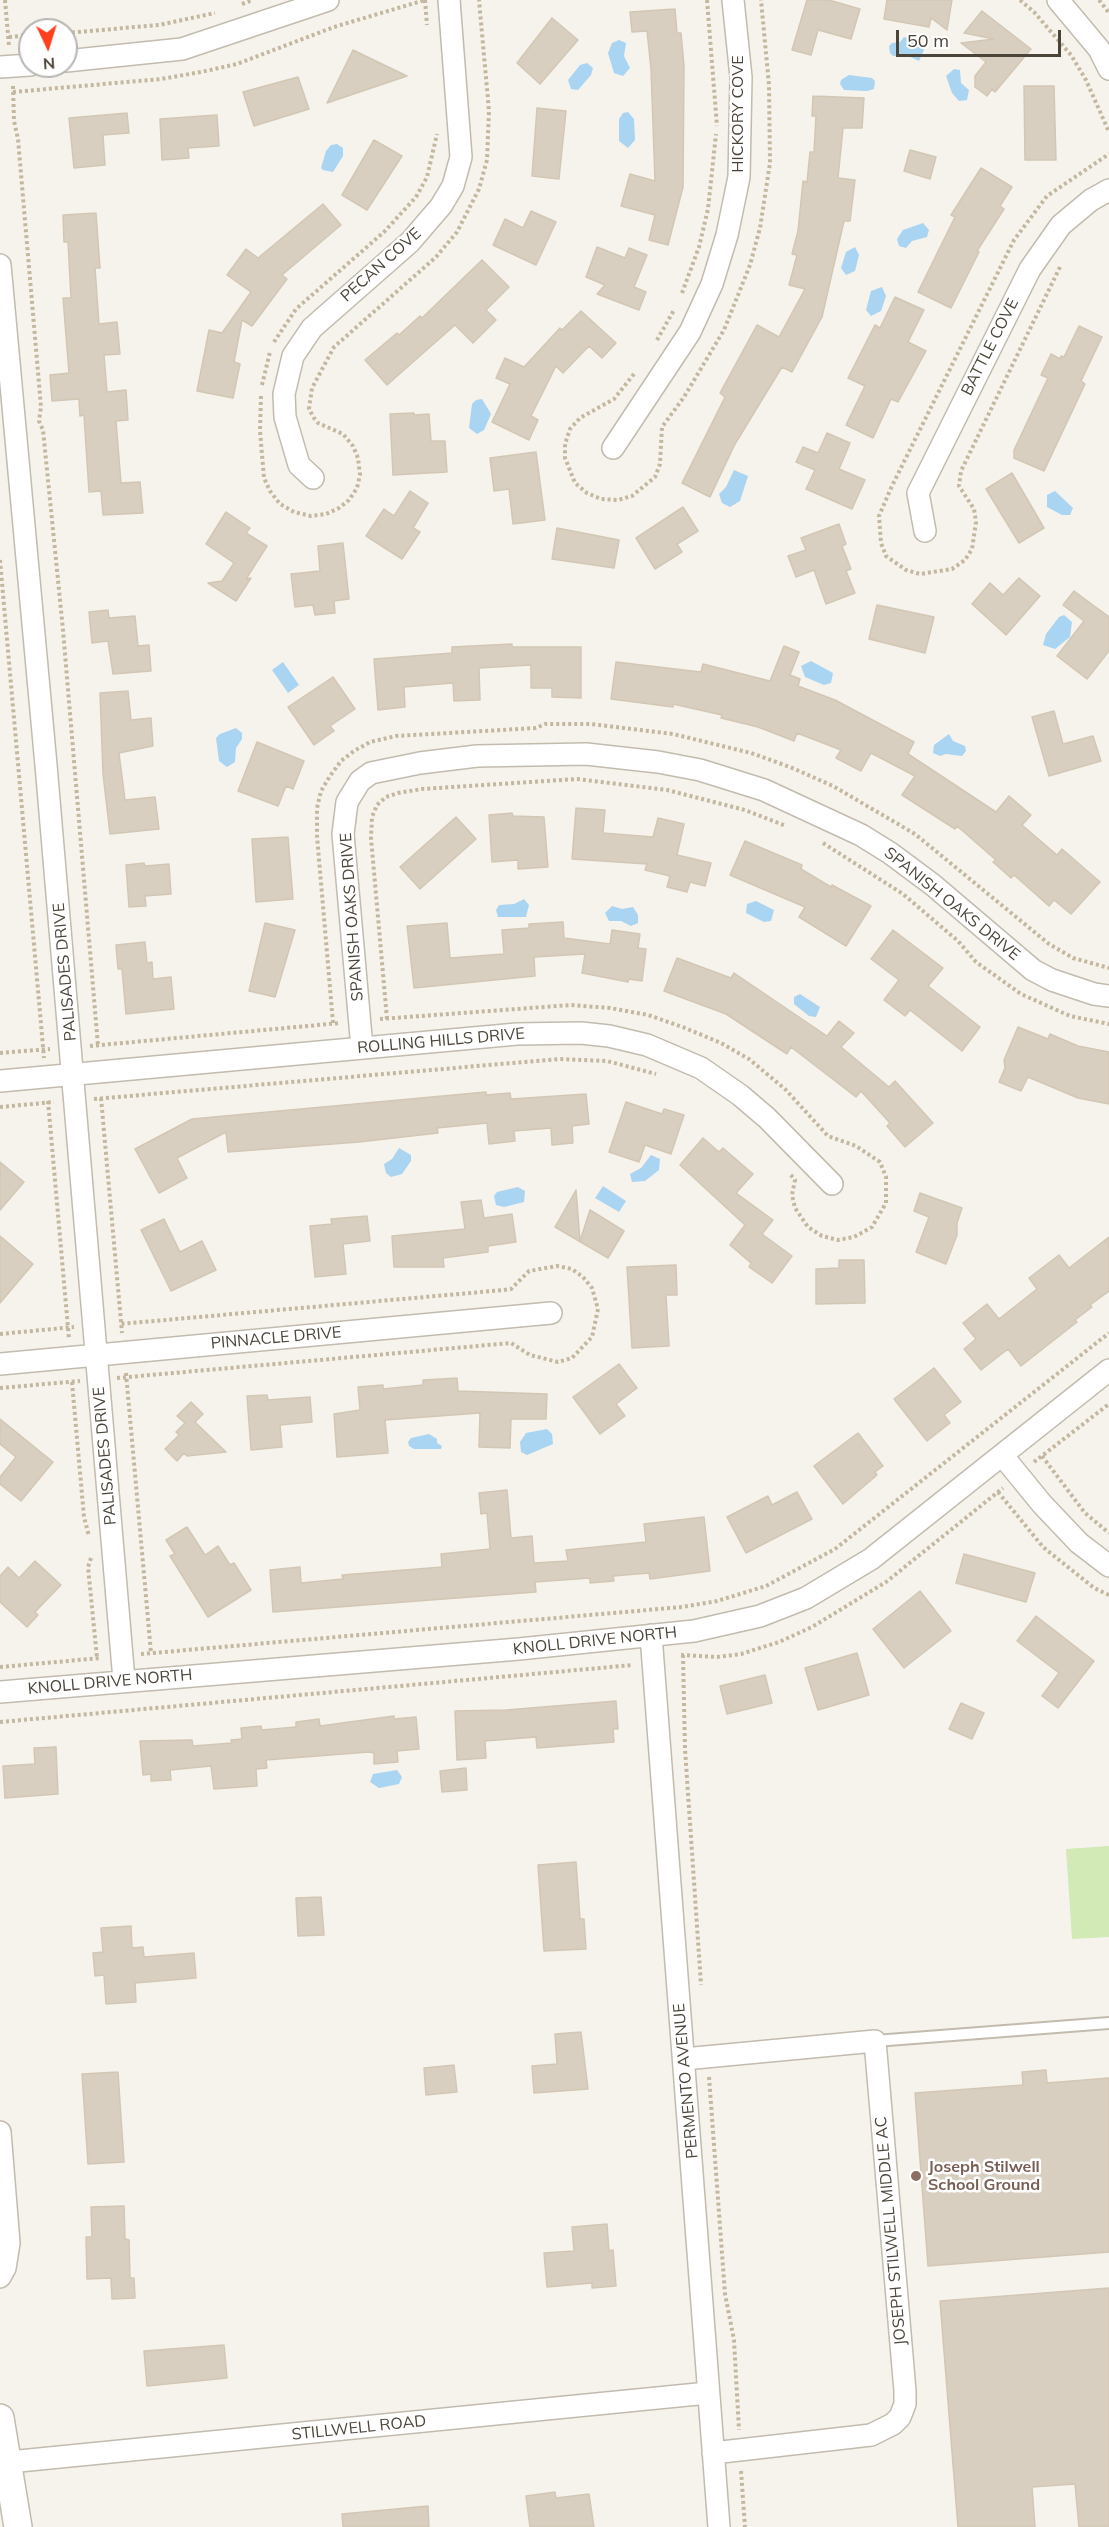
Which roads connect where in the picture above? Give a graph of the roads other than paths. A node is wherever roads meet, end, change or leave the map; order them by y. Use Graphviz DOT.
graph roads {
  1 [pos="328,0"];
  2 [pos="450,0"];
  3 [pos="733,0"];
  4 [pos="1058,0"];
  5 [pos="78,60"];
  6 [pos="1109,69"];
  7 [pos="1109,190"];
  8 [pos="0,265"];
  9 [pos="613,448"];
  10 [pos="313,478"];
  11 [pos="925,531"];
  12 [pos="1109,996"];
  13 [pos="362,1048"];
  14 [pos="73,1074"];
  15 [pos="0,1081"];
  16 [pos="832,1184"];
  17 [pos="551,1313"];
  18 [pos="97,1354"];
  19 [pos="0,1364"];
  20 [pos="1109,1370"];
  21 [pos="1002,1455"];
  22 [pos="1109,1566"];
  23 [pos="651,1635"];
  24 [pos="124,1680"];
  25 [pos="0,1692"];
  26 [pos="1109,2023"];
  27 [pos="875,2041"];
  28 [pos="684,2059"];
  29 [pos="0,2132"];
  30 [pos="0,2277"];
  31 [pos="708,2393"];
  32 [pos="0,2418"];
  33 [pos="713,2453"];
  34 [pos="9,2462"];
  35 [pos="18,2527"];
  36 [pos="719,2527"];
  1 -- 5 [label="street"];
  2 -- 10 [label="street, PECAN COVE"];
  3 -- 9 [label="street, HICKORY COVE"];
  4 -- 6 [label="street"];
  7 -- 11 [label="street, BATTLE COVE"];
  8 -- 14 [label="street, PALISADES DRIVE"];
  12 -- 13 [label="street, SPANISH OAKS DRIVE"];
  13 -- 14 [label="street, ROLLING HILLS DRIVE"];
  13 -- 16 [label="street, ROLLING HILLS DRIVE"];
  14 -- 15 [label="street, ROLLING HILLS DRIVE"];
  14 -- 18 [label="street, PALISADES DRIVE"];
  17 -- 18 [label="street, PINNACLE DRIVE"];
  18 -- 19 [label="street, PINNACLE DRIVE"];
  18 -- 24 [label="street, PALISADES DRIVE"];
  20 -- 21 [label="street, KNOLL DRIVE NORTH"];
  21 -- 22 [label="street"];
  21 -- 23 [label="street, KNOLL DRIVE NORTH"];
  23 -- 24 [label="street, KNOLL DRIVE NORTH"];
  23 -- 28 [label="street, PERMENTO AVENUE"];
  24 -- 25 [label="street, KNOLL DRIVE NORTH"];
  26 -- 27 [label="lane"];
  27 -- 28 [label="street"];
  27 -- 33 [label="street, JOSEPH STILWELL MIDDLE AC"];
  28 -- 31 [label="street, PERMENTO AVENUE"];
  29 -- 30 [label="street"];
  31 -- 33 [label="street, PERMENTO AVENUE"];
  31 -- 34 [label="street, STILLWELL ROAD"];
  32 -- 34 [label="street"];
  33 -- 36 [label="street, PERMENTO AVENUE"];
  34 -- 35 [label="street"];
}
